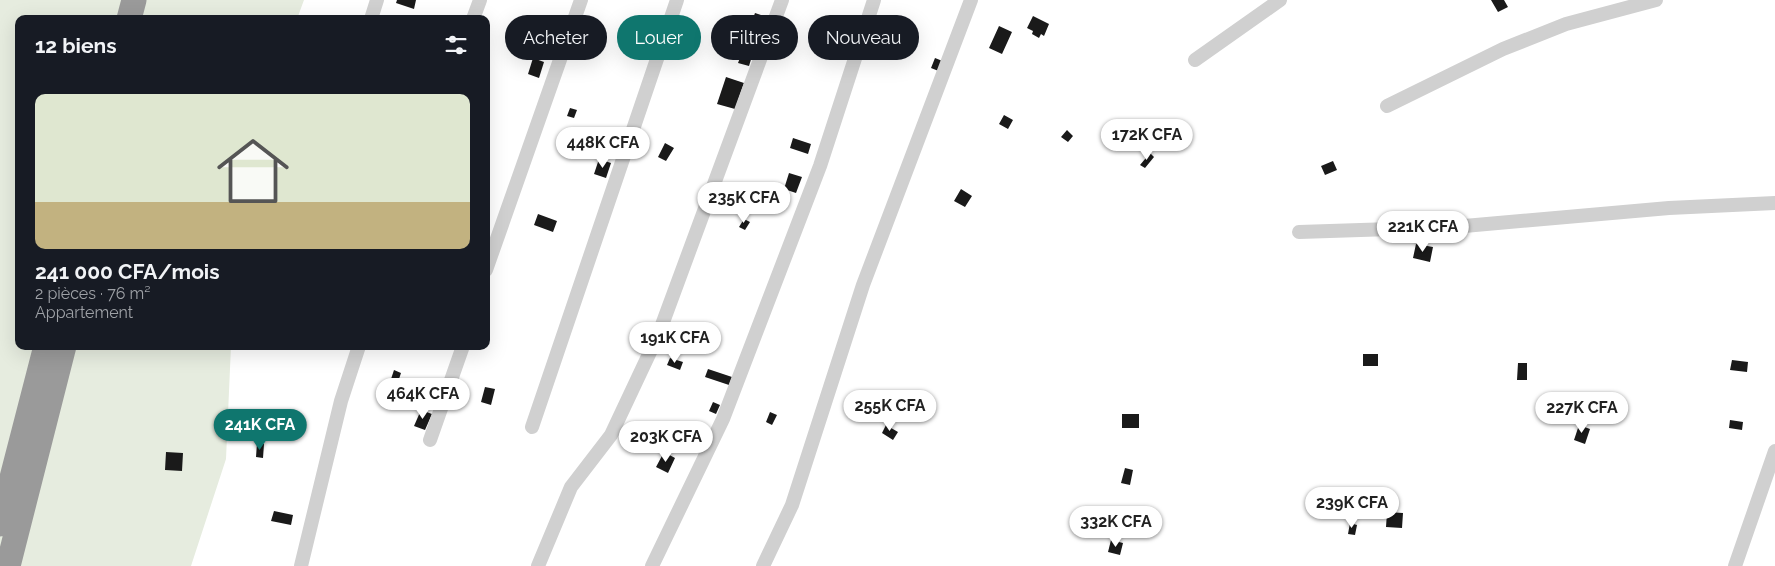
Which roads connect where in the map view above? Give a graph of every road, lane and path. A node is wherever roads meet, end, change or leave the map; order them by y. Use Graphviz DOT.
graph roads {
  1 [pos="134,0"];
  2 [pos="150,0"];
  3 [pos="376,0"];
  4 [pos="480,0"];
  5 [pos="581,0"];
  6 [pos="677,0"];
  7 [pos="782,0"];
  8 [pos="874,0"];
  9 [pos="971,0"];
  10 [pos="1280,0"];
  11 [pos="1656,0"];
  12 [pos="130,15"];
  13 [pos="147,15"];
  14 [pos="372,15"];
  15 [pos="474,15"];
  16 [pos="1195,60"];
  17 [pos="1387,106"];
  18 [pos="1775,203"];
  19 [pos="1299,232"];
  20 [pos="490,259"];
  21 [pos="45,350"];
  22 [pos="63,350"];
  23 [pos="358,350"];
  24 [pos="462,350"];
  25 [pos="532,427"];
  26 [pos="430,440"];
  27 [pos="1775,451"];
  28 [pos="0,524"];
  29 [pos="8,566"];
  30 [pos="301,566"];
  31 [pos="538,566"];
  32 [pos="652,566"];
  33 [pos="763,566"];
  34 [pos="1735,566"];
  1 -- 12 [label="highway"];
  2 -- 13 [label="highway"];
  3 -- 14 [label="street"];
  4 -- 15 [label="street"];
  5 -- 20 [label="street"];
  6 -- 25 [label="street"];
  7 -- 31 [label="street"];
  8 -- 32 [label="street"];
  9 -- 33 [label="street"];
  10 -- 16 [label="street"];
  11 -- 17 [label="street"];
  18 -- 19 [label="street"];
  21 -- 28 [label="highway"];
  22 -- 29 [label="highway"];
  23 -- 30 [label="street"];
  24 -- 26 [label="street"];
  27 -- 34 [label="street"];
}
